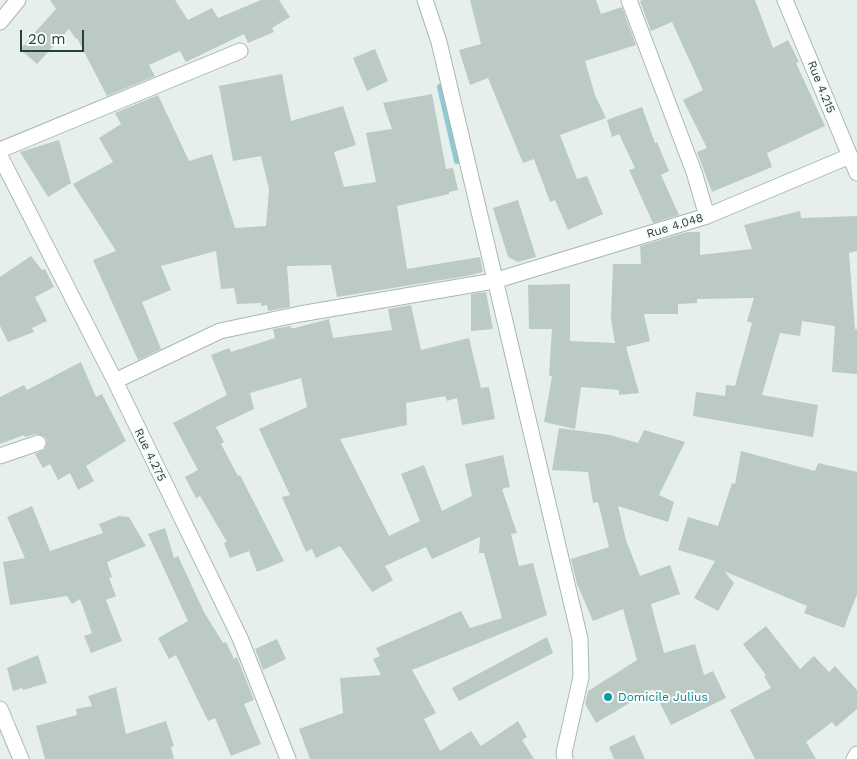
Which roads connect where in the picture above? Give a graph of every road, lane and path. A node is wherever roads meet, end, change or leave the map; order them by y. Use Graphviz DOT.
graph roads {
  1 [pos="18,0"];
  2 [pos="425,0"];
  3 [pos="629,0"];
  4 [pos="785,0"];
  5 [pos="0,22"];
  6 [pos="240,51"];
  7 [pos="0,150"];
  8 [pos="0,156"];
  9 [pos="850,156"];
  10 [pos="857,173"];
  11 [pos="707,216"];
  12 [pos="494,281"];
  13 [pos="115,381"];
  14 [pos="38,443"];
  15 [pos="0,456"];
  16 [pos="0,709"];
  17 [pos="857,754"];
  18 [pos="21,759"];
  19 [pos="288,759"];
  20 [pos="565,759"];
  21 [pos="854,759"];
  1 -- 5 [label="street"];
  2 -- 12 [label="street"];
  3 -- 11 [label="street"];
  4 -- 9 [label="street, Rue 4.215"];
  6 -- 7 [label="street"];
  8 -- 13 [label="street, Rue 4.275"];
  9 -- 10 [label="street, Rue 4.215"];
  9 -- 11 [label="street, Rue 4.048"];
  11 -- 12 [label="street, Rue 4.048"];
  12 -- 13 [label="street, Rue 4.048"];
  12 -- 20 [label="street"];
  13 -- 19 [label="street, Rue 4.275"];
  14 -- 15 [label="street"];
  16 -- 18 [label="street"];
  17 -- 21 [label="street"];
}
